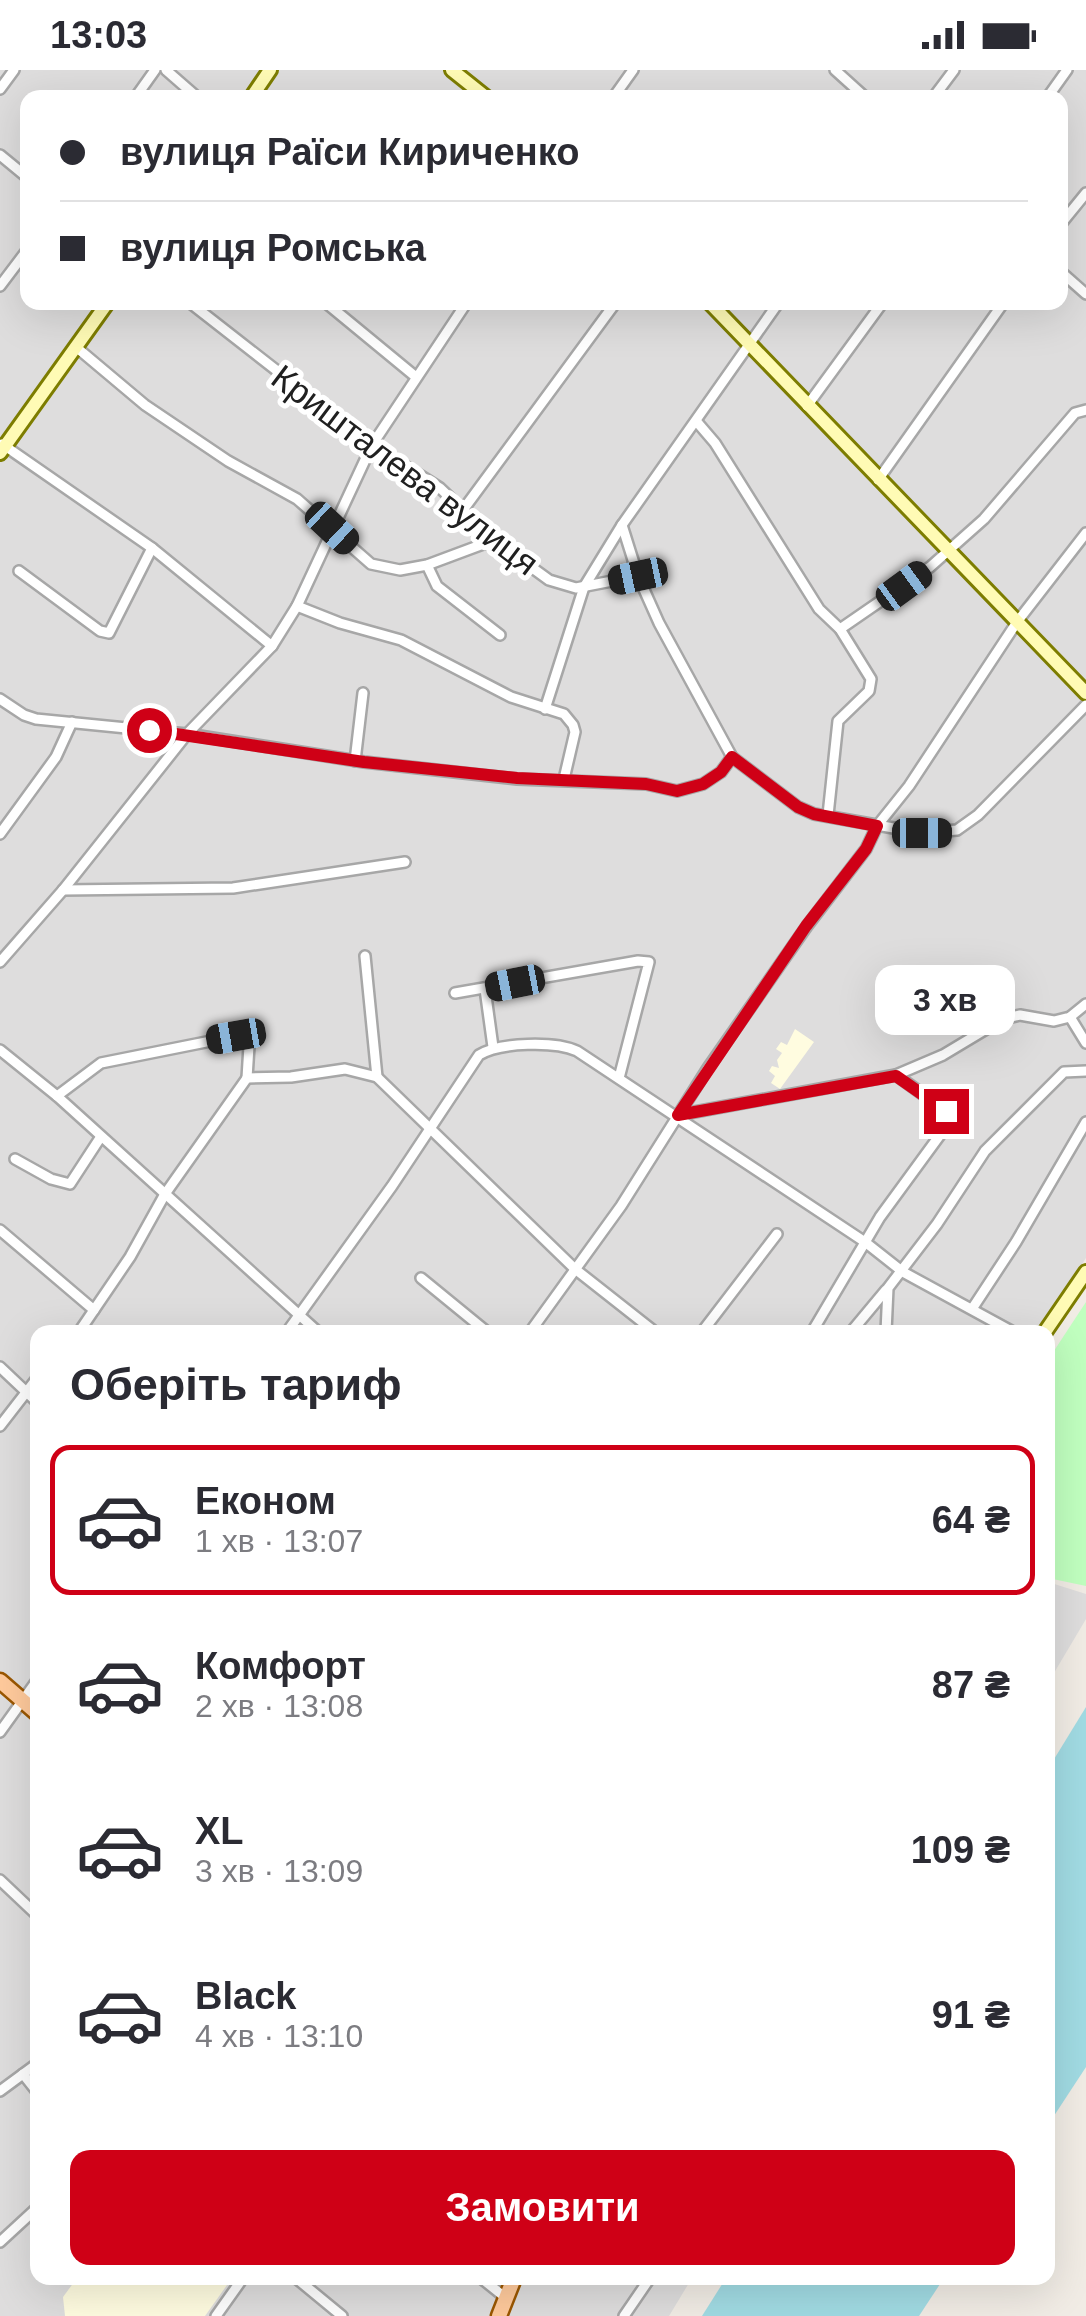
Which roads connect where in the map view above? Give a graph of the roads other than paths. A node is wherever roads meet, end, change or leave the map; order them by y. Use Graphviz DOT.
graph roads {
  1 [pos="14,70"];
  2 [pos="166,70"];
  3 [pos="452,70"];
  4 [pos="835,70"];
  5 [pos="0,89"];
  6 [pos="189,90"];
  7 [pos="477,90"];
  8 [pos="857,90"];
  9 [pos="0,155"];
  10 [pos="20,171"];
  11 [pos="1085,197"];
  12 [pos="1068,217"];
  13 [pos="20,260"];
  14 [pos="0,286"];
  15 [pos="102,310"];
  16 [pos="199,310"];
  17 [pos="335,310"];
  18 [pos="460,310"];
  19 [pos="610,310"];
  20 [pos="716,310"];
  21 [pos="773,310"];
  22 [pos="877,310"];
  23 [pos="998,310"];
  24 [pos="748,344"];
  25 [pos="76,347"];
  26 [pos="416,377"];
  27 [pos="807,406"];
  28 [pos="1086,410"];
  29 [pos="698,422"];
  30 [pos="372,445"];
  31 [pos="2,448"];
  32 [pos="878,480"];
  33 [pos="463,510"];
  34 [pos="622,525"];
  35 [pos="332,528"];
  36 [pos="1086,533"];
  37 [pos="494,540"];
  38 [pos="152,548"];
  39 [pos="1074,549"];
  40 [pos="947,552"];
  41 [pos="1086,554"];
  42 [pos="427,565"];
  43 [pos="19,571"];
  44 [pos="638,576"];
  45 [pos="584,588"];
  46 [pos="297,606"];
  47 [pos="1018,622"];
  48 [pos="840,629"];
  49 [pos="500,635"];
  50 [pos="272,646"];
  51 [pos="363,693"];
  52 [pos="1086,693"];
  53 [pos="0,699"];
  54 [pos="1086,704"];
  55 [pos="545,708"];
  56 [pos="72,722"];
  57 [pos="187,734"];
  58 [pos="732,757"];
  59 [pos="354,761"];
  60 [pos="564,779"];
  61 [pos="828,815"];
  62 [pos="877,826"];
  63 [pos="0,834"];
  64 [pos="405,862"];
  65 [pos="63,890"];
  66 [pos="366,956"];
  67 [pos="0,962"];
  68 [pos="485,989"];
  69 [pos="456,993"];
  70 [pos="1086,1004"];
  71 [pos="1070,1017"];
  72 [pos="1086,1043"];
  73 [pos="493,1047"];
  74 [pos="0,1050"];
  75 [pos="1086,1071"];
  76 [pos="896,1076"];
  77 [pos="377,1077"];
  78 [pos="247,1078"];
  79 [pos="619,1078"];
  80 [pos="56,1096"];
  81 [pos="678,1115"];
  82 [pos="1086,1122"];
  83 [pos="428,1126"];
  84 [pos="100,1138"];
  85 [pos="15,1159"];
  86 [pos="166,1194"];
  87 [pos="0,1230"];
  88 [pos="777,1234"];
  89 [pos="865,1242"];
  90 [pos="575,1268"];
  91 [pos="903,1272"];
  92 [pos="1086,1272"];
  93 [pos="421,1278"];
  94 [pos="888,1288"];
  95 [pos="972,1308"];
  96 [pos="94,1310"];
  97 [pos="299,1315"];
  98 [pos="83,1325"];
  99 [pos="292,1325"];
  100 [pos="310,1325"];
  101 [pos="478,1325"];
  102 [pos="535,1325"];
  103 [pos="646,1325"];
  104 [pos="707,1325"];
  105 [pos="816,1325"];
  106 [pos="857,1325"];
  107 [pos="886,1325"];
  108 [pos="1001,1325"];
  109 [pos="1050,1325"];
  110 [pos="0,1367"];
  111 [pos="30,1386"];
  112 [pos="25,1391"];
  113 [pos="30,1396"];
  114 [pos="0,1426"];
  115 [pos="0,1681"];
  116 [pos="30,1689"];
  117 [pos="22,1700"];
  118 [pos="30,1707"];
  119 [pos="0,1732"];
  120 [pos="0,1880"];
  121 [pos="30,1908"];
  122 [pos="30,2068"];
  123 [pos="23,2074"];
  124 [pos="30,2083"];
  125 [pos="0,2091"];
  126 [pos="30,2214"];
  127 [pos="1,2240"];
  128 [pos="237,2285"];
  129 [pos="304,2285"];
  130 [pos="490,2285"];
  131 [pos="511,2285"];
  132 [pos="645,2285"];
  133 [pos="506,2298"];
  134 [pos="216,2316"];
  135 [pos="342,2316"];
  136 [pos="499,2316"];
  137 [pos="624,2316"];
  1 -- 5 [label="street"];
  2 -- 6 [label="street"];
  3 -- 7 [label="street"];
  4 -- 8 [label="street"];
  9 -- 10 [label="street"];
  11 -- 12 [label="street"];
  13 -- 14 [label="street"];
  15 -- 25 [label="street"];
  16 -- 30 [label="street, Кришталева вулиця"];
  17 -- 26 [label="street"];
  18 -- 26 [label="street"];
  19 -- 33 [label="street"];
  20 -- 24 [label="street"];
  21 -- 24 [label="street"];
  22 -- 27 [label="street"];
  23 -- 32 [label="street"];
  24 -- 27 [label="street"];
  24 -- 29 [label="street"];
  25 -- 31 [label="street"];
  25 -- 35 [label="street"];
  26 -- 30 [label="street"];
  27 -- 32 [label="street"];
  28 -- 40 [label="street"];
  29 -- 34 [label="street"];
  29 -- 48 [label="street"];
  30 -- 33 [label="street, Кришталева вулиця"];
  30 -- 35 [label="street"];
  31 -- 38 [label="street"];
  32 -- 40 [label="street"];
  33 -- 37 [label="street, Кришталева вулиця"];
  34 -- 44 [label="street"];
  34 -- 45 [label="street"];
  35 -- 42 [label="street"];
  35 -- 46 [label="street"];
  36 -- 39 [label="street"];
  37 -- 42 [label="street"];
  37 -- 45 [label="street, Кришталева вулиця"];
  38 -- 43 [label="street"];
  38 -- 50 [label="street"];
  39 -- 41 [label="street"];
  39 -- 47 [label="street"];
  40 -- 47 [label="street"];
  40 -- 48 [label="street"];
  42 -- 49 [label="street"];
  44 -- 45 [label="street, Кришталева вулиця"];
  44 -- 58 [label="street"];
  45 -- 55 [label="street"];
  46 -- 50 [label="street"];
  46 -- 55 [label="street"];
  47 -- 52 [label="street"];
  47 -- 62 [label="street"];
  48 -- 61 [label="street"];
  50 -- 57 [label="street"];
  51 -- 59 [label="street"];
  53 -- 56 [label="street"];
  54 -- 62 [label="street"];
  55 -- 60 [label="street"];
  56 -- 57 [label="street"];
  56 -- 63 [label="street"];
  57 -- 59 [label="street"];
  57 -- 65 [label="street"];
  58 -- 60 [label="street"];
  58 -- 61 [label="street"];
  59 -- 60 [label="street"];
  61 -- 62 [label="street"];
  62 -- 81 [label="street"];
  64 -- 65 [label="street"];
  65 -- 67 [label="street"];
  66 -- 77 [label="street"];
  68 -- 69 [label="street"];
  68 -- 73 [label="street"];
  68 -- 79 [label="street"];
  70 -- 71 [label="street"];
  71 -- 72 [label="street"];
  71 -- 76 [label="street"];
  73 -- 79 [label="street"];
  73 -- 83 [label="street"];
  74 -- 80 [label="street"];
  75 -- 91 [label="street"];
  76 -- 81 [label="street"];
  76 -- 89 [label="street"];
  77 -- 78 [label="street"];
  77 -- 83 [label="street"];
  78 -- 80 [label="street"];
  78 -- 86 [label="street"];
  79 -- 81 [label="street"];
  80 -- 84 [label="street"];
  81 -- 89 [label="street"];
  81 -- 90 [label="street"];
  82 -- 95 [label="street"];
  83 -- 90 [label="street"];
  83 -- 97 [label="street"];
  84 -- 85 [label="street"];
  84 -- 86 [label="street"];
  86 -- 96 [label="street"];
  86 -- 97 [label="street"];
  87 -- 96 [label="street"];
  88 -- 104 [label="street"];
  89 -- 91 [label="street"];
  89 -- 105 [label="street"];
  90 -- 102 [label="street"];
  90 -- 103 [label="street"];
  91 -- 94 [label="street"];
  91 -- 95 [label="street"];
  92 -- 109 [label="street"];
  93 -- 101 [label="street"];
  94 -- 106 [label="street"];
  94 -- 107 [label="street"];
  95 -- 108 [label="street"];
  96 -- 98 [label="street"];
  97 -- 99 [label="street"];
  97 -- 100 [label="street"];
  110 -- 112 [label="street"];
  111 -- 112 [label="street"];
  112 -- 113 [label="street"];
  112 -- 114 [label="street"];
  115 -- 117 [label="main road"];
  116 -- 117 [label="street"];
  117 -- 118 [label="main road"];
  117 -- 119 [label="street"];
  120 -- 121 [label="street"];
  122 -- 123 [label="street"];
  123 -- 124 [label="street"];
  123 -- 125 [label="street"];
  126 -- 127 [label="street"];
  128 -- 134 [label="street"];
  129 -- 135 [label="street"];
  130 -- 133 [label="street"];
  131 -- 133 [label="main road"];
  132 -- 137 [label="street"];
  133 -- 136 [label="main road"];
}
